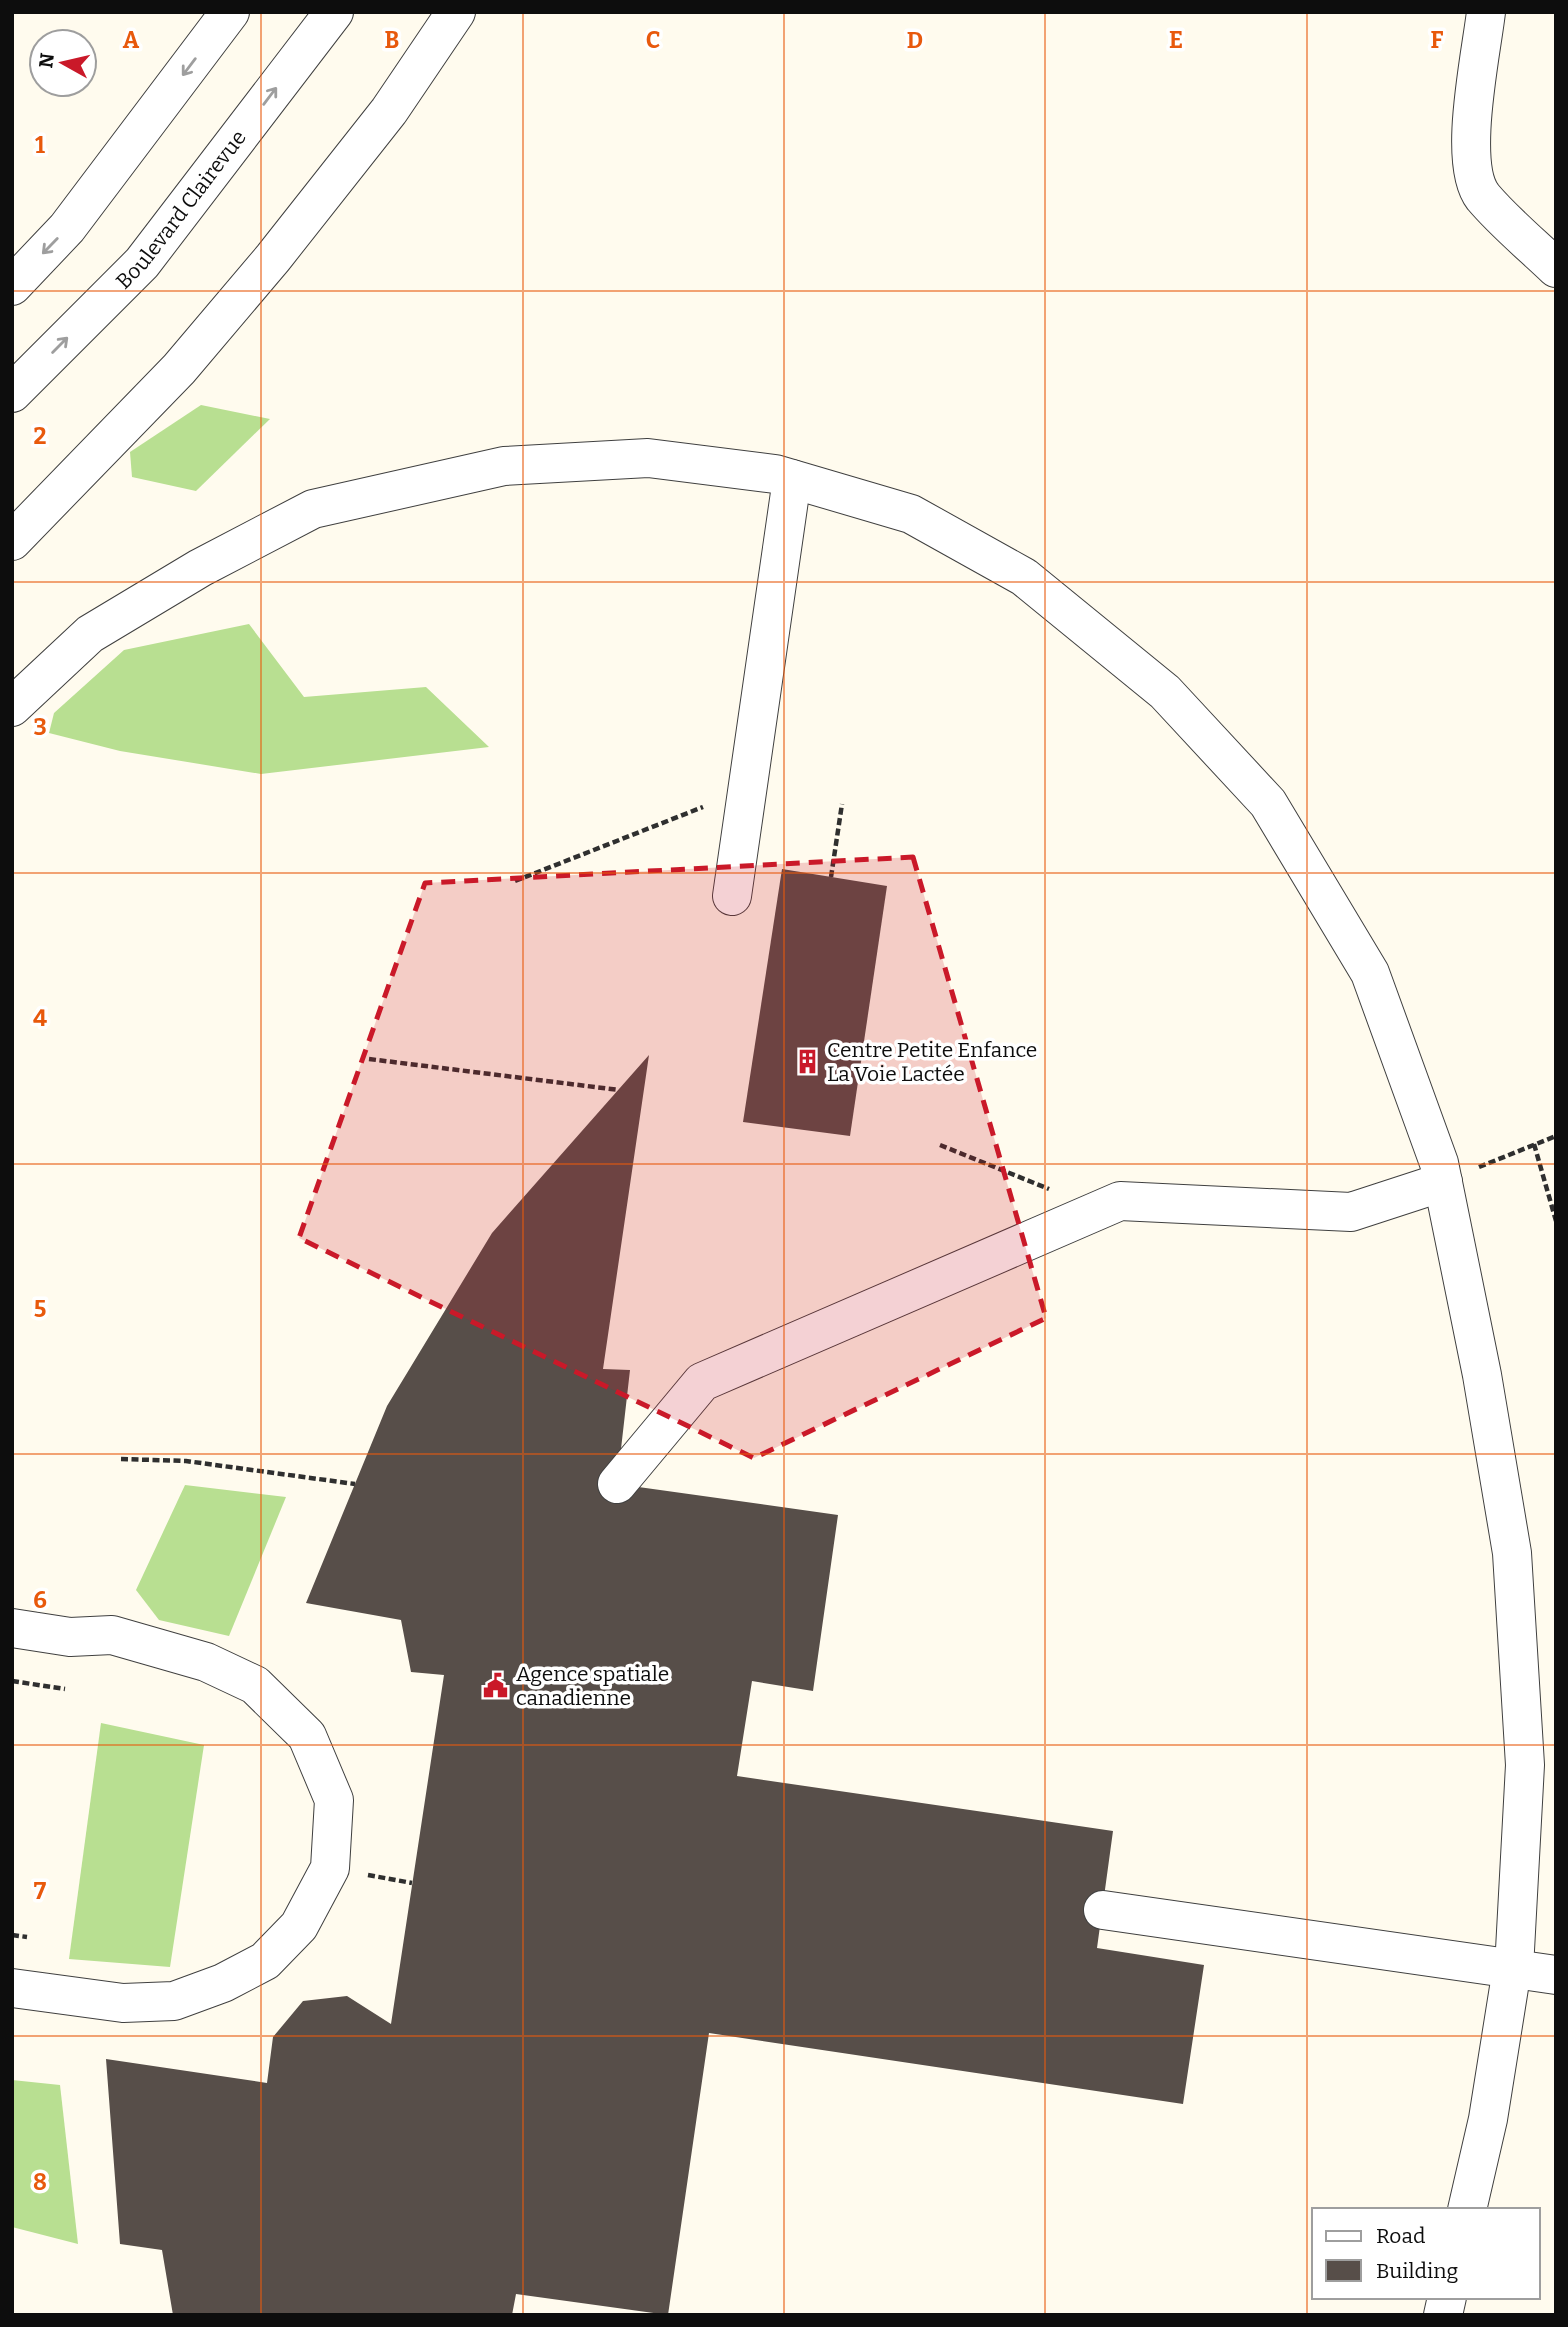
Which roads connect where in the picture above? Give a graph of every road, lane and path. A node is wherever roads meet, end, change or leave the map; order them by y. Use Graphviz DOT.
graph roads {
  1 [pos="230,12"];
  2 [pos="334,12"];
  3 [pos="456,12"];
  4 [pos="1486,12"];
  5 [pos="1556,268"];
  6 [pos="12,286"];
  7 [pos="12,393"];
  8 [pos="792,479"];
  9 [pos="12,541"];
  10 [pos="12,708"];
  11 [pos="747,790"];
  12 [pos="842,804"];
  13 [pos="831,877"];
  14 [pos="515,881"];
  15 [pos="732,896"];
  16 [pos="369,1059"];
  17 [pos="618,1090"];
  18 [pos="1556,1136"];
  19 [pos="1534,1144"];
  20 [pos="940,1145"];
  21 [pos="1443,1182"];
  22 [pos="1102,1209"];
  23 [pos="1556,1222"];
  24 [pos="121,1459"];
  25 [pos="355,1484"];
  26 [pos="617,1484"];
  27 [pos="12,1628"];
  28 [pos="12,1681"];
  29 [pos="65,1689"];
  30 [pos="1103,1910"];
  31 [pos="12,1935"];
  32 [pos="27,1937"];
  33 [pos="1511,1969"];
  34 [pos="1556,1975"];
  35 [pos="12,1988"];
  36 [pos="1467,2208"];
  1 -- 6 [label="street, one-way"];
  7 -- 2 [label="street, Boulevard Clairevue, one-way"];
  3 -- 9 [label="street"];
  4 -- 5 [label="street"];
  8 -- 10 [label="street"];
  8 -- 11 [label="street"];
  8 -- 21 [label="street"];
  11 -- 14 [label="path"];
  11 -- 15 [label="street"];
  12 -- 13 [label="path"];
  16 -- 17 [label="path"];
  18 -- 19 [label="path"];
  19 -- 21 [label="path"];
  19 -- 23 [label="path"];
  20 -- 22 [label="path"];
  21 -- 22 [label="street"];
  21 -- 33 [label="street"];
  22 -- 26 [label="street"];
  24 -- 25 [label="path"];
  27 -- 35 [label="street"];
  28 -- 29 [label="path"];
  30 -- 33 [label="street"];
  31 -- 32 [label="path"];
  33 -- 34 [label="street"];
  33 -- 36 [label="street"];
}
